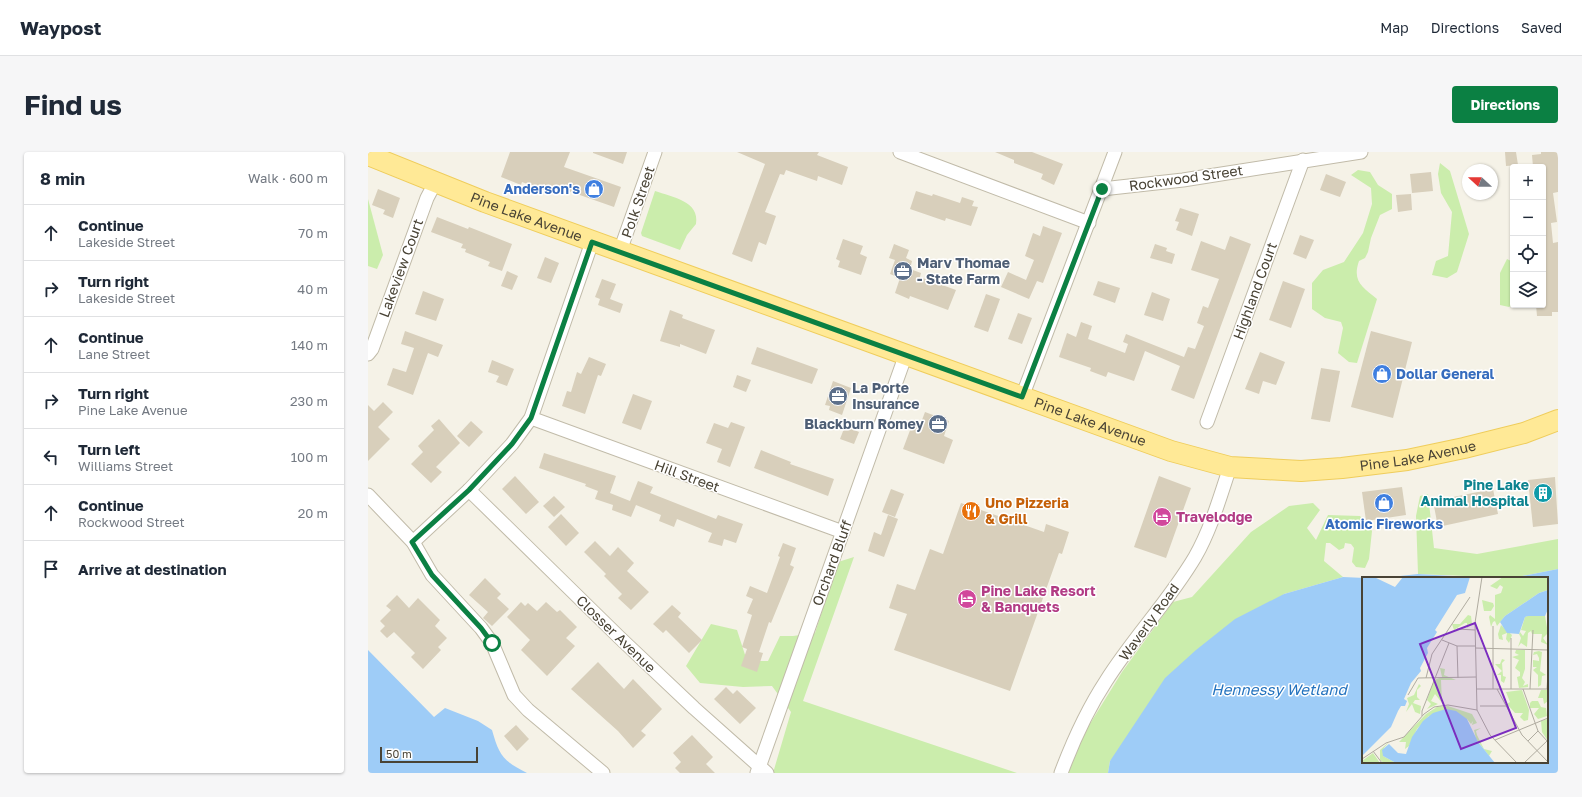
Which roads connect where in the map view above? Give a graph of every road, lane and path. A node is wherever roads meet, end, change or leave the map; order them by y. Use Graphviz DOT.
graph roads {
  1 [pos="655,152"];
  2 [pos="900,152"];
  3 [pos="1115,152"];
  4 [pos="1361,152"];
  5 [pos="368,155"];
  6 [pos="1303,160"];
  7 [pos="435,183"];
  8 [pos="1102,189"];
  9 [pos="1089,222"];
  10 [pos="592,242"];
  11 [pos="620,251"];
  12 [pos="368,354"];
  13 [pos="906,354"];
  14 [pos="1022,397"];
  15 [pos="531,418"];
  16 [pos="1558,420"];
  17 [pos="1207,422"];
  18 [pos="1230,467"];
  19 [pos="469,490"];
  20 [pos="368,495"];
  21 [pos="843,532"];
  22 [pos="412,542"];
  23 [pos="762,771"];
  24 [pos="603,773"];
  25 [pos="1060,773"];
  1 -- 11 [label="street, Polk Street"];
  2 -- 9 [label="street"];
  3 -- 8 [label="street"];
  4 -- 6 [label="street, Rockwood Street"];
  5 -- 7 [label="main road, Pine Lake Avenue"];
  6 -- 8 [label="street, Rockwood Street"];
  6 -- 17 [label="street, Highland Court"];
  7 -- 10 [label="main road, Pine Lake Avenue"];
  7 -- 12 [label="street, Lakeview Court"];
  8 -- 9 [label="street"];
  9 -- 14 [label="street"];
  10 -- 11 [label="main road, Pine Lake Avenue"];
  10 -- 15 [label="street"];
  11 -- 13 [label="main road, Pine Lake Avenue"];
  13 -- 14 [label="main road, Pine Lake Avenue"];
  13 -- 21 [label="street, Orchard Bluff"];
  14 -- 18 [label="main road, Pine Lake Avenue"];
  15 -- 19 [label="street"];
  15 -- 21 [label="street, Hill Street"];
  16 -- 18 [label="main road, Pine Lake Avenue"];
  18 -- 25 [label="street, Waverly Road"];
  19 -- 22 [label="street"];
  19 -- 23 [label="street, Closser Avenue"];
  20 -- 22 [label="street"];
  21 -- 23 [label="street, Orchard Bluff"];
  22 -- 24 [label="street"];
}
